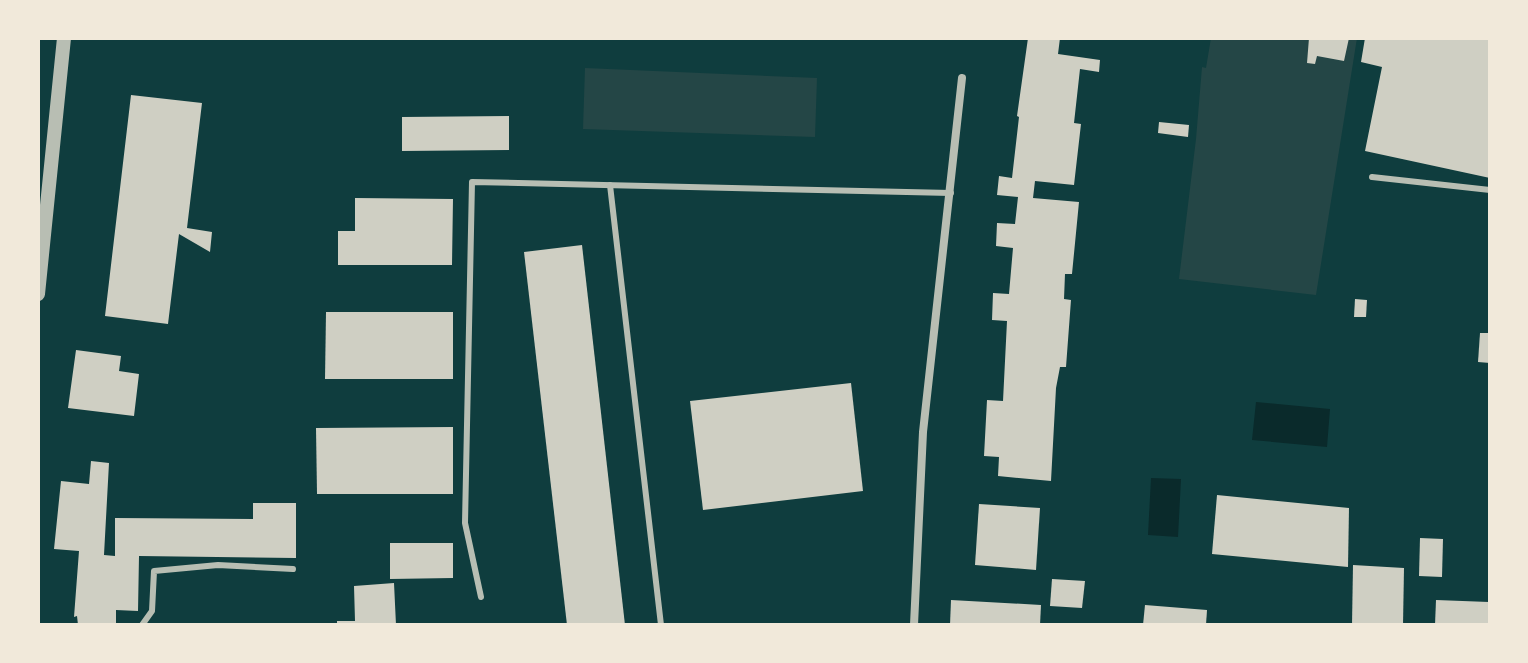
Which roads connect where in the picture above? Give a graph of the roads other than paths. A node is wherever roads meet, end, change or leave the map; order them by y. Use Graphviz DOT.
graph roads {
  1 [pos="64,38"];
  2 [pos="962,78"];
  3 [pos="1372,177"];
  4 [pos="610,185"];
  5 [pos="1490,190"];
  6 [pos="951,193"];
  7 [pos="38,294"];
  8 [pos="293,569"];
  9 [pos="481,597"];
  10 [pos="142,625"];
  11 [pos="661,625"];
  12 [pos="914,625"];
  1 -- 7 [label="street"];
  2 -- 6 [label="street"];
  3 -- 5 [label="lane"];
  4 -- 6 [label="lane"];
  4 -- 9 [label="lane"];
  4 -- 11 [label="lane"];
  6 -- 12 [label="street"];
  8 -- 10 [label="lane"];
}
